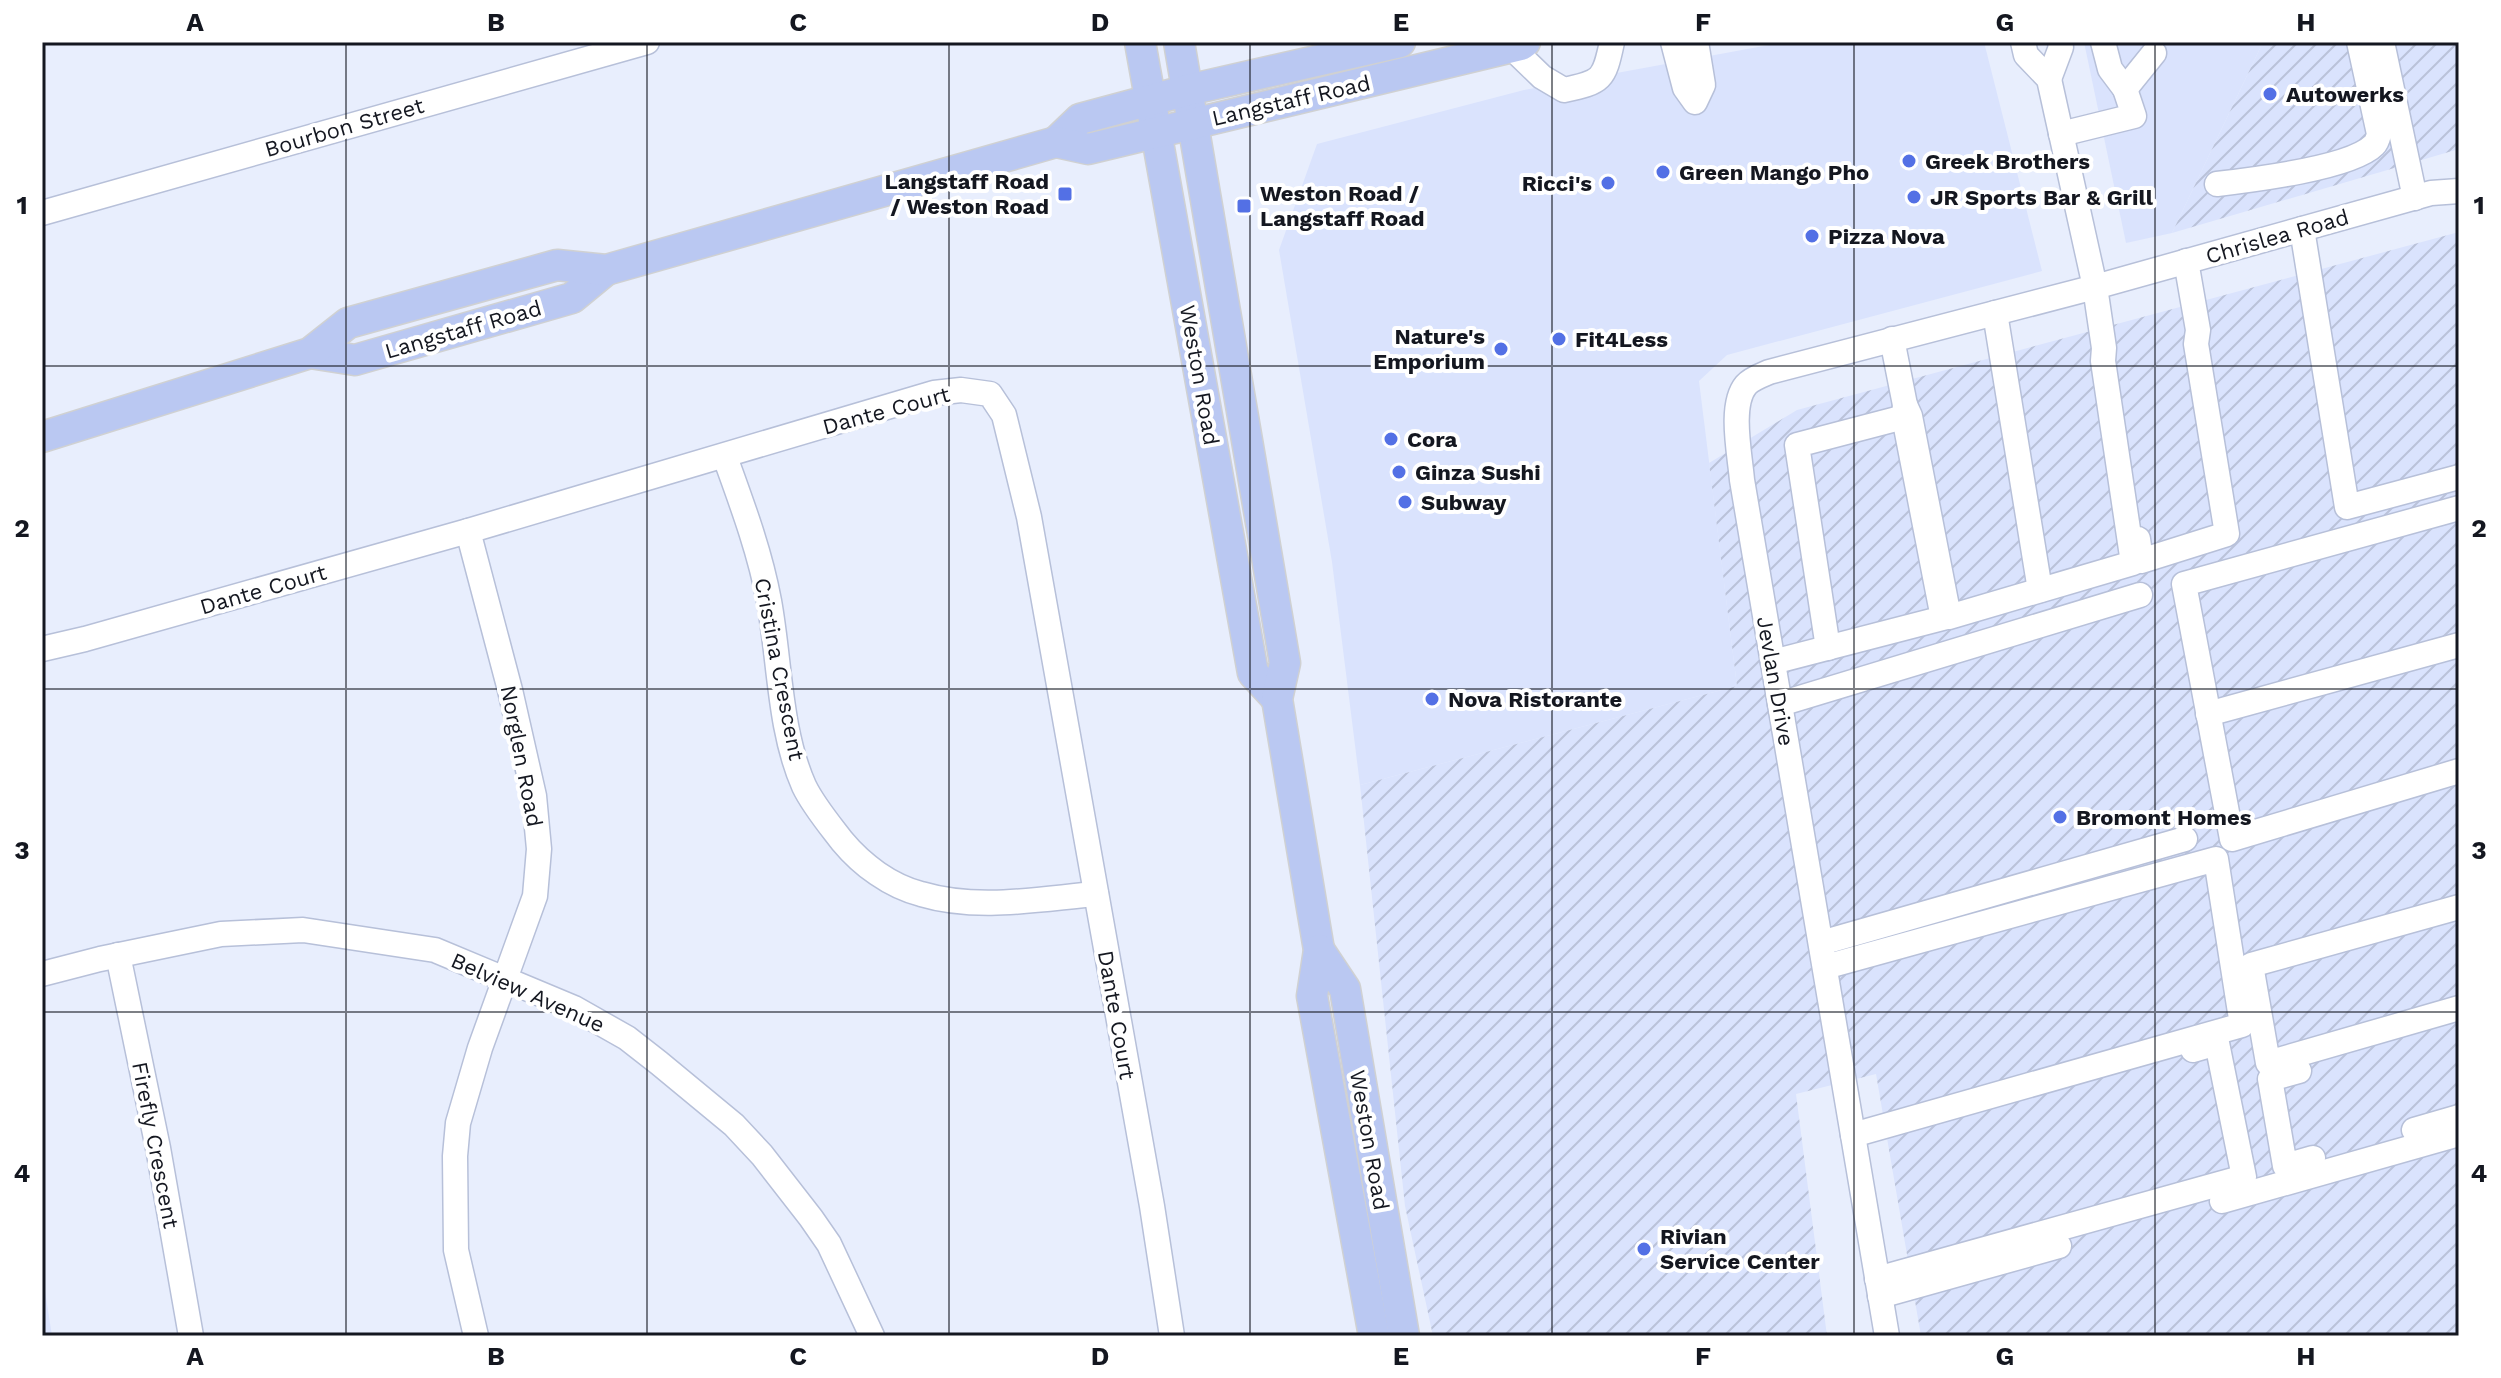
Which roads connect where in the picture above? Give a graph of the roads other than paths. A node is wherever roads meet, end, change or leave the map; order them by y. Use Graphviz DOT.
graph roads {
  1 [pos="647,42"];
  2 [pos="1140,42"];
  3 [pos="1179,42"];
  4 [pos="1400,42"];
  5 [pos="1612,42"];
  6 [pos="1673,42"];
  7 [pos="1696,42"];
  8 [pos="2023,42"];
  9 [pos="2060,42"];
  10 [pos="2103,42"];
  11 [pos="2359,42"];
  12 [pos="2382,42"];
  13 [pos="1518,45"];
  14 [pos="2154,53"];
  15 [pos="2049,79"];
  16 [pos="2125,89"];
  17 [pos="1188,90"];
  18 [pos="1150,100"];
  19 [pos="1194,123"];
  20 [pos="1156,132"];
  21 [pos="2061,134"];
  22 [pos="1056,142"];
  23 [pos="2217,184"];
  24 [pos="2459,191"];
  25 [pos="2415,198"];
  26 [pos="42,213"];
  27 [pos="2302,229"];
  28 [pos="2186,261"];
  29 [pos="2095,287"];
  30 [pos="1995,313"];
  31 [pos="1892,339"];
  32 [pos="2104,348"];
  33 [pos="2313,348"];
  34 [pos="1905,411"];
  35 [pos="42,437"];
  36 [pos="725,457"];
  37 [pos="2459,477"];
  38 [pos="2337,500"];
  39 [pos="2459,508"];
  40 [pos="468,531"];
  41 [pos="2040,590"];
  42 [pos="2140,595"];
  43 [pos="2459,645"];
  44 [pos="1828,648"];
  45 [pos="42,649"];
  46 [pos="1773,662"];
  47 [pos="1277,699"];
  48 [pos="1780,704"];
  49 [pos="2208,714"];
  50 [pos="2459,771"];
  51 [pos="2185,839"];
  52 [pos="1096,894"];
  53 [pos="2459,907"];
  54 [pos="1821,943"];
  55 [pos="1319,950"];
  56 [pos="118,955"];
  57 [pos="1825,967"];
  58 [pos="42,974"];
  59 [pos="505,981"];
  60 [pos="2459,1008"];
  61 [pos="2459,1024"];
  62 [pos="2459,1117"];
  63 [pos="2459,1134"];
  64 [pos="1854,1141"];
  65 [pos="1879,1287"];
  66 [pos="863,1333"];
  67 [pos="191,1336"];
  68 [pos="476,1336"];
  69 [pos="1172,1336"];
  70 [pos="1374,1336"];
  71 [pos="1404,1336"];
  72 [pos="1887,1336"];
  1 -- 26 [label="street, Bourbon Street"];
  2 -- 18 [label="main road, Weston Road"];
  3 -- 17 [label="main road, Weston Road"];
  4 -- 17 [label="main road, Langstaff Road"];
  5 -- 13 [label="street"];
  6 -- 7 [label="street"];
  8 -- 15 [label="street"];
  9 -- 15 [label="street"];
  10 -- 16 [label="street"];
  11 -- 23 [label="street"];
  12 -- 25 [label="street"];
  13 -- 19 [label="main road, Langstaff Road"];
  14 -- 16 [label="street"];
  15 -- 21 [label="street"];
  16 -- 21 [label="street"];
  17 -- 18 [label="main road, Langstaff Road"];
  17 -- 19 [label="main road, Weston Road"];
  18 -- 20 [label="main road, Weston Road"];
  18 -- 22 [label="main road, Langstaff Road"];
  19 -- 20 [label="main road, Langstaff Road"];
  19 -- 47 [label="main road, Weston Road"];
  20 -- 22 [label="main road, Langstaff Road"];
  20 -- 47 [label="main road, Weston Road"];
  21 -- 29 [label="street"];
  22 -- 35 [label="main road, Langstaff Road"];
  24 -- 25 [label="street, Chrislea Road"];
  25 -- 27 [label="street, Chrislea Road"];
  27 -- 28 [label="street, Chrislea Road"];
  27 -- 37 [label="street"];
  28 -- 29 [label="street, Chrislea Road"];
  28 -- 32 [label="street"];
  29 -- 30 [label="street, Jevlan Drive"];
  29 -- 32 [label="street"];
  30 -- 31 [label="street, Jevlan Drive"];
  30 -- 41 [label="street"];
  31 -- 34 [label="street"];
  31 -- 46 [label="street, Jevlan Drive"];
  32 -- 41 [label="street"];
  33 -- 38 [label="street"];
  34 -- 41 [label="street"];
  34 -- 44 [label="street"];
  34 -- 44 [label="street"];
  36 -- 40 [label="street, Dante Court"];
  36 -- 52 [label="street, Cristina Crescent"];
  36 -- 52 [label="street, Dante Court"];
  39 -- 49 [label="street"];
  40 -- 45 [label="street, Dante Court"];
  40 -- 59 [label="street, Norglen Road"];
  42 -- 48 [label="street"];
  43 -- 49 [label="street"];
  44 -- 46 [label="street"];
  46 -- 48 [label="street, Jevlan Drive"];
  47 -- 55 [label="main road, Weston Road"];
  48 -- 54 [label="street, Jevlan Drive"];
  49 -- 50 [label="street"];
  51 -- 54 [label="street"];
  52 -- 69 [label="street, Dante Court"];
  53 -- 60 [label="street"];
  54 -- 57 [label="street, Jevlan Drive"];
  55 -- 70 [label="main road, Weston Road"];
  55 -- 71 [label="main road, Weston Road"];
  56 -- 58 [label="street, Belview Avenue"];
  56 -- 59 [label="street, Belview Avenue"];
  56 -- 67 [label="street, Firefly Crescent"];
  57 -- 64 [label="street, Jevlan Drive"];
  57 -- 64 [label="street"];
  59 -- 66 [label="street, Belview Avenue"];
  59 -- 68 [label="street, Norglen Road"];
  61 -- 62 [label="street"];
  63 -- 65 [label="street"];
  64 -- 65 [label="street, Jevlan Drive"];
  64 -- 65 [label="street"];
  65 -- 72 [label="street, Jevlan Drive"];
}
